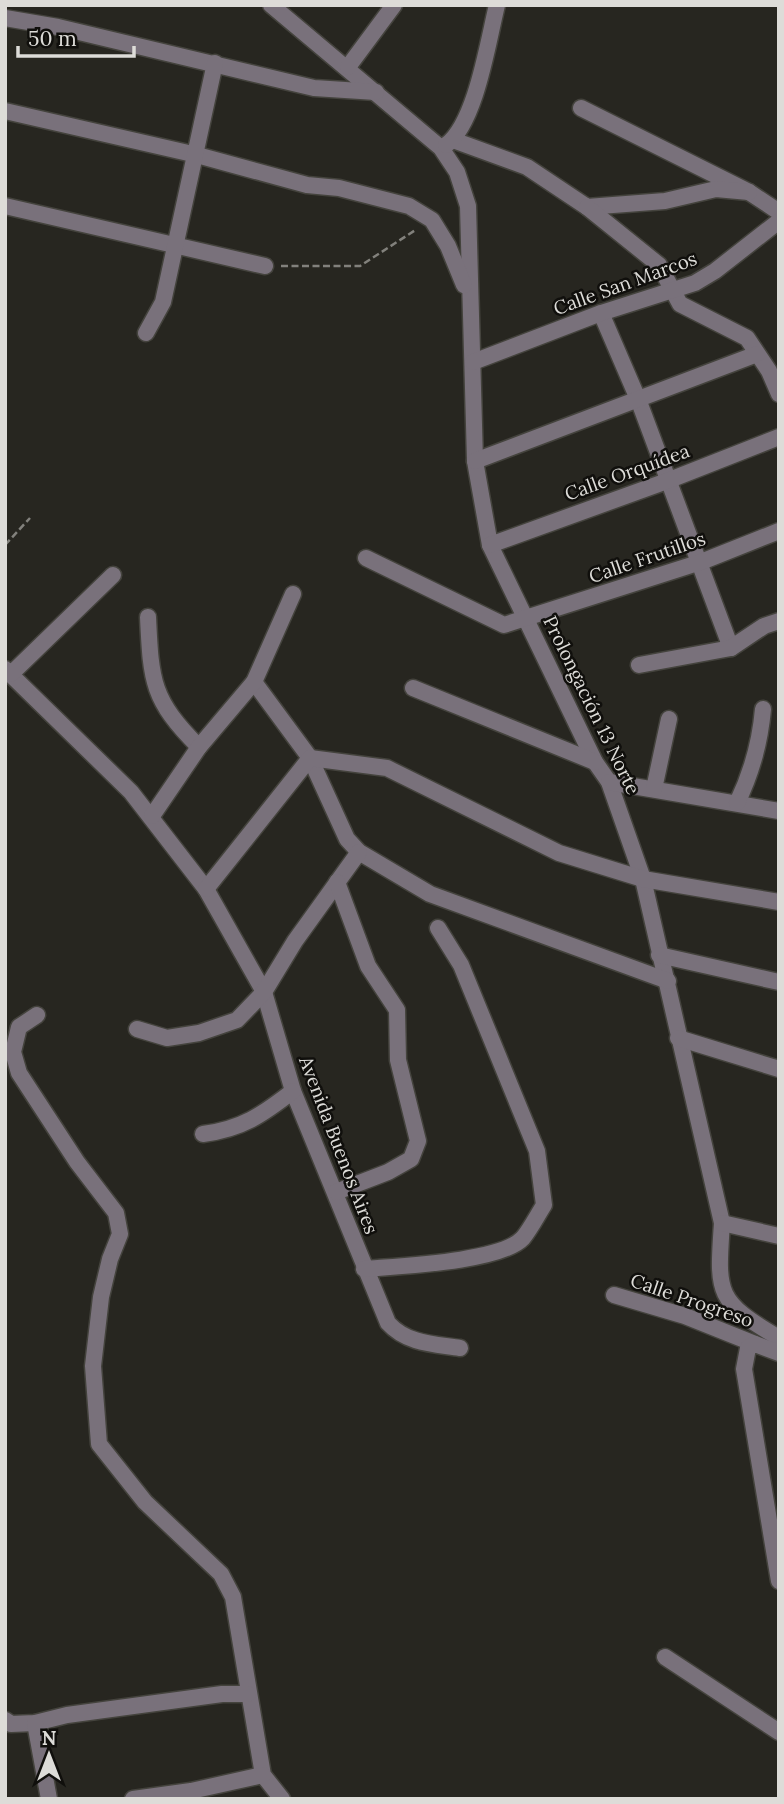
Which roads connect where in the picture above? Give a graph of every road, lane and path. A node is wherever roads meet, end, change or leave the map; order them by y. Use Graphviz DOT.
graph roads {
  1 [pos="271,5"];
  2 [pos="394,5"];
  3 [pos="497,5"];
  4 [pos="5,18"];
  5 [pos="215,63"];
  6 [pos="348,68"];
  7 [pos="376,92"];
  8 [pos="581,108"];
  9 [pos="5,111"];
  10 [pos="447,144"];
  11 [pos="197,155"];
  12 [pos="749,192"];
  13 [pos="5,206"];
  14 [pos="587,206"];
  15 [pos="779,212"];
  16 [pos="432,220"];
  17 [pos="779,221"];
  18 [pos="173,247"];
  19 [pos="265,266"];
  20 [pos="674,291"];
  21 [pos="468,295"];
  22 [pos="601,313"];
  23 [pos="146,333"];
  24 [pos="757,354"];
  25 [pos="473,362"];
  26 [pos="779,394"];
  27 [pos="638,399"];
  28 [pos="779,437"];
  29 [pos="475,461"];
  30 [pos="667,481"];
  31 [pos="30,518"];
  32 [pos="779,531"];
  33 [pos="5,545"];
  34 [pos="490,545"];
  35 [pos="366,558"];
  36 [pos="701,562"];
  37 [pos="113,575"];
  38 [pos="293,594"];
  39 [pos="148,617"];
  40 [pos="527,619"];
  41 [pos="779,621"];
  42 [pos="731,648"];
  43 [pos="639,665"];
  44 [pos="8,672"];
  45 [pos="254,682"];
  46 [pos="414,688"];
  47 [pos="763,709"];
  48 [pos="669,719"];
  49 [pos="199,747"];
  50 [pos="310,758"];
  51 [pos="596,762"];
  52 [pos="609,782"];
  53 [pos="654,789"];
  54 [pos="737,803"];
  55 [pos="779,811"];
  56 [pos="152,816"];
  57 [pos="359,852"];
  58 [pos="643,879"];
  59 [pos="337,882"];
  60 [pos="206,889"];
  61 [pos="779,902"];
  62 [pos="438,928"];
  63 [pos="660,955"];
  64 [pos="668,981"];
  65 [pos="779,982"];
  66 [pos="264,992"];
  67 [pos="37,1015"];
  68 [pos="136,1030"];
  69 [pos="678,1038"];
  70 [pos="779,1069"];
  71 [pos="293,1091"];
  72 [pos="202,1134"];
  73 [pos="336,1192"];
  74 [pos="722,1223"];
  75 [pos="779,1236"];
  76 [pos="364,1269"];
  77 [pos="614,1295"];
  78 [pos="779,1338"];
  79 [pos="755,1344"];
  80 [pos="460,1348"];
  81 [pos="779,1353"];
  82 [pos="779,1581"];
  83 [pos="665,1657"];
  84 [pos="248,1694"];
  85 [pos="5,1720"];
  86 [pos="35,1723"];
  87 [pos="779,1732"];
  88 [pos="263,1775"];
  89 [pos="192,1795"];
  90 [pos="49,1799"];
  91 [pos="133,1799"];
  92 [pos="282,1799"];
  1 -- 6 [label="street"];
  2 -- 6 [label="street"];
  3 -- 10 [label="street"];
  4 -- 5 [label="street"];
  5 -- 7 [label="street"];
  5 -- 11 [label="street"];
  6 -- 7 [label="street"];
  7 -- 10 [label="street"];
  8 -- 12 [label="street"];
  9 -- 11 [label="street"];
  10 -- 14 [label="street"];
  10 -- 21 [label="street, Prolongación 13 Norte"];
  11 -- 16 [label="street"];
  11 -- 18 [label="street"];
  12 -- 14 [label="street"];
  12 -- 15 [label="street"];
  13 -- 18 [label="street"];
  14 -- 20 [label="street"];
  16 -- 19 [label="path"];
  16 -- 21 [label="street"];
  17 -- 20 [label="street, Calle San Marcos"];
  18 -- 19 [label="street"];
  18 -- 23 [label="street"];
  20 -- 22 [label="street, Calle San Marcos"];
  20 -- 24 [label="street"];
  21 -- 25 [label="street, Prolongación 13 Norte"];
  22 -- 25 [label="street, Calle San Marcos"];
  22 -- 27 [label="street"];
  24 -- 26 [label="street"];
  24 -- 27 [label="street"];
  25 -- 29 [label="street, Prolongación 13 Norte"];
  27 -- 29 [label="street"];
  27 -- 30 [label="street"];
  28 -- 30 [label="street, Calle Orquídea"];
  29 -- 34 [label="street, Prolongación 13 Norte"];
  30 -- 34 [label="street, Calle Orquídea"];
  30 -- 36 [label="street"];
  31 -- 33 [label="path"];
  32 -- 36 [label="street, Calle Frutillos"];
  34 -- 40 [label="street, Prolongación 13 Norte"];
  35 -- 40 [label="street, Calle Frutillos"];
  36 -- 40 [label="street, Calle Frutillos"];
  36 -- 42 [label="street"];
  37 -- 44 [label="street"];
  38 -- 45 [label="street"];
  39 -- 49 [label="street"];
  40 -- 51 [label="street, Prolongación 13 Norte"];
  41 -- 42 [label="street"];
  42 -- 43 [label="street"];
  44 -- 56 [label="street, Avenida Buenos Aires"];
  45 -- 49 [label="street"];
  45 -- 50 [label="street"];
  46 -- 51 [label="street"];
  47 -- 54 [label="street"];
  48 -- 53 [label="street"];
  49 -- 56 [label="street"];
  50 -- 57 [label="street"];
  50 -- 58 [label="street"];
  50 -- 60 [label="street"];
  51 -- 52 [label="street, Prolongación 13 Norte"];
  52 -- 53 [label="street"];
  52 -- 58 [label="street, Prolongación 13 Norte"];
  53 -- 54 [label="street"];
  54 -- 55 [label="street"];
  56 -- 60 [label="street, Avenida Buenos Aires"];
  57 -- 59 [label="street"];
  57 -- 64 [label="street"];
  58 -- 61 [label="street"];
  58 -- 63 [label="street, Prolongación 13 Norte"];
  59 -- 66 [label="street"];
  59 -- 73 [label="street"];
  60 -- 66 [label="street, Avenida Buenos Aires"];
  62 -- 76 [label="street"];
  63 -- 64 [label="street, Prolongación 13 Norte"];
  63 -- 65 [label="street"];
  64 -- 69 [label="street, Prolongación 13 Norte"];
  66 -- 68 [label="street"];
  66 -- 71 [label="street, Avenida Buenos Aires"];
  67 -- 84 [label="street"];
  69 -- 70 [label="street"];
  69 -- 74 [label="street, Prolongación 13 Norte"];
  71 -- 72 [label="street"];
  71 -- 73 [label="street, Avenida Buenos Aires"];
  73 -- 76 [label="street, Avenida Buenos Aires"];
  74 -- 75 [label="street"];
  74 -- 78 [label="street, Prolongación 13 Norte"];
  76 -- 80 [label="street, Avenida Buenos Aires"];
  77 -- 79 [label="street, Calle Progreso"];
  79 -- 81 [label="street, Calle Progreso"];
  79 -- 82 [label="street"];
  83 -- 87 [label="street"];
  84 -- 86 [label="street"];
  84 -- 88 [label="street"];
  85 -- 86 [label="street"];
  86 -- 90 [label="street"];
  88 -- 89 [label="street"];
  88 -- 92 [label="street"];
  89 -- 91 [label="street"];
}
